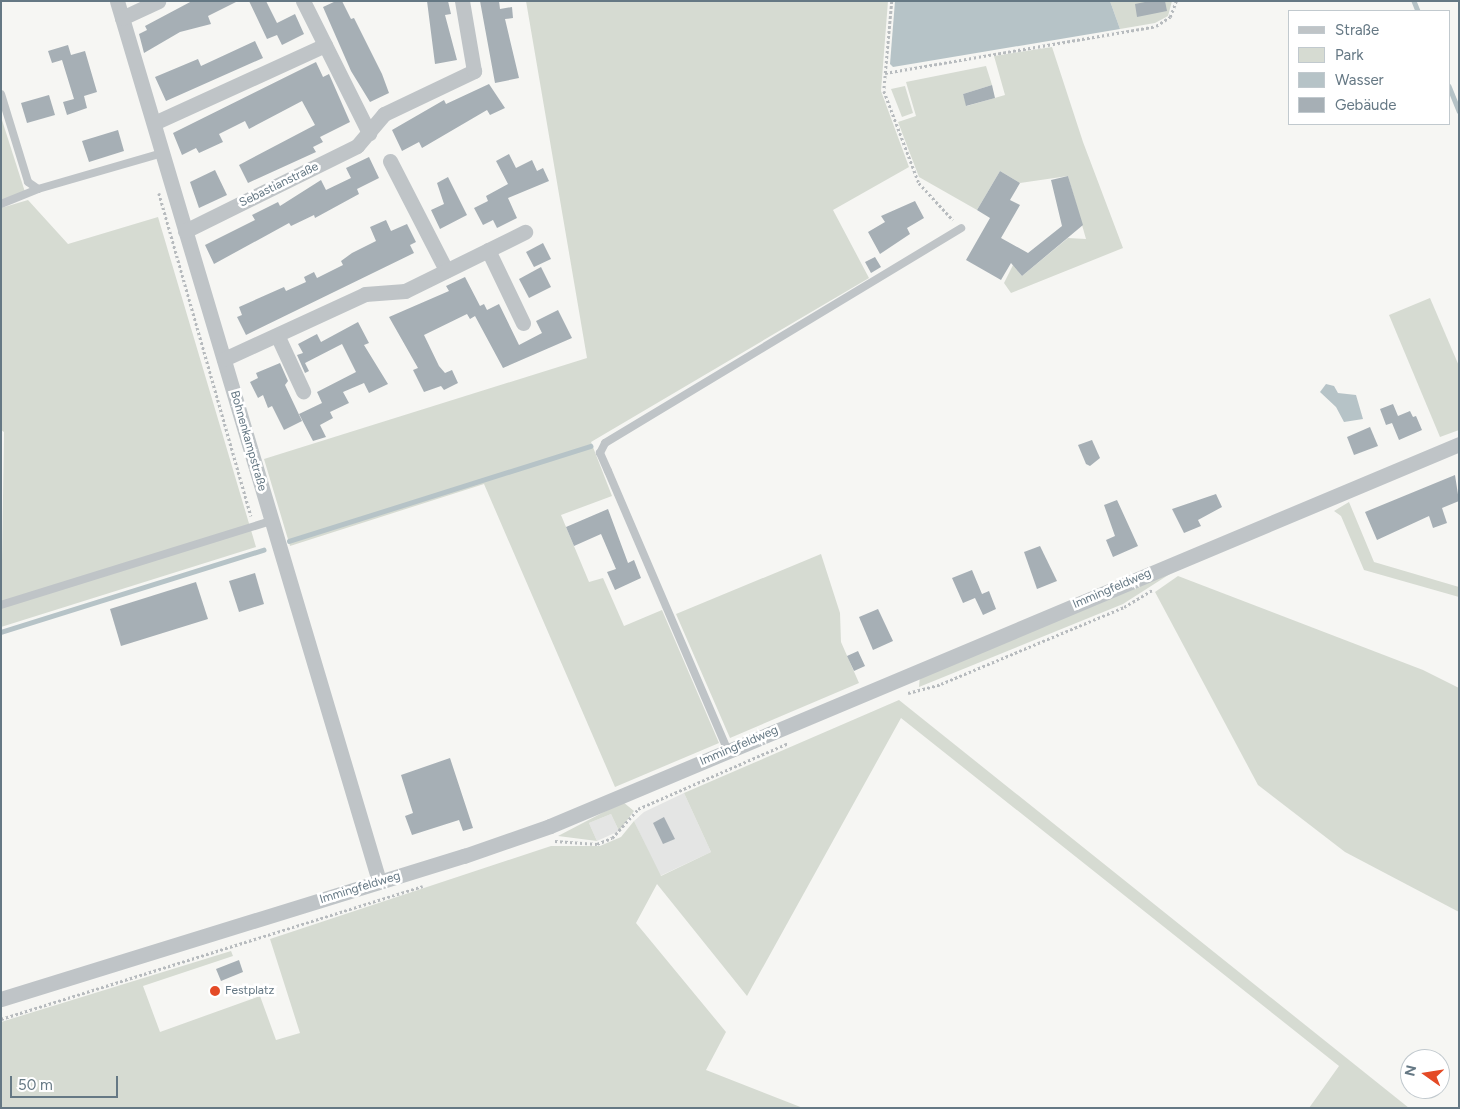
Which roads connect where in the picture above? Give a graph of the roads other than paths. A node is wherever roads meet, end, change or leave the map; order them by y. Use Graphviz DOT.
graph roads {
  1 [pos="117,1"];
  2 [pos="158,1"];
  3 [pos="303,1"];
  4 [pos="462,1"];
  5 [pos="122,18"];
  6 [pos="325,45"];
  7 [pos="1,94"];
  8 [pos="154,123"];
  9 [pos="369,133"];
  10 [pos="163,153"];
  11 [pos="390,161"];
  12 [pos="38,189"];
  13 [pos="1,204"];
  14 [pos="961,228"];
  15 [pos="186,231"];
  16 [pos="525,232"];
  17 [pos="488,250"];
  18 [pos="446,270"];
  19 [pos="523,323"];
  20 [pos="278,337"];
  21 [pos="224,359"];
  22 [pos="302,391"];
  23 [pos="1459,444"];
  24 [pos="271,521"];
  25 [pos="1,605"];
  26 [pos="728,751"];
  27 [pos="379,881"];
  28 [pos="1,999"];
  1 -- 5 [label="street, Bohnenkampstraße"];
  2 -- 5 [label="street"];
  3 -- 6 [label="street"];
  4 -- 9 [label="street, Sebastianstraße"];
  5 -- 8 [label="street, Bohnenkampstraße"];
  6 -- 8 [label="street"];
  6 -- 9 [label="street"];
  7 -- 12 [label="lane"];
  8 -- 10 [label="street, Bohnenkampstraße"];
  9 -- 15 [label="street, Sebastianstraße"];
  10 -- 12 [label="lane"];
  10 -- 15 [label="street, Bohnenkampstraße"];
  11 -- 18 [label="street"];
  12 -- 13 [label="lane"];
  14 -- 26 [label="lane"];
  15 -- 21 [label="street, Bohnenkampstraße"];
  16 -- 17 [label="street"];
  17 -- 18 [label="street"];
  17 -- 19 [label="street"];
  18 -- 20 [label="street"];
  20 -- 21 [label="street"];
  20 -- 22 [label="street"];
  21 -- 24 [label="street, Bohnenkampstraße"];
  23 -- 26 [label="street, Immingfeldweg"];
  24 -- 25 [label="lane"];
  24 -- 27 [label="street, Bohnenkampstraße"];
  26 -- 27 [label="street, Immingfeldweg"];
  27 -- 28 [label="street, Immingfeldweg"];
}
